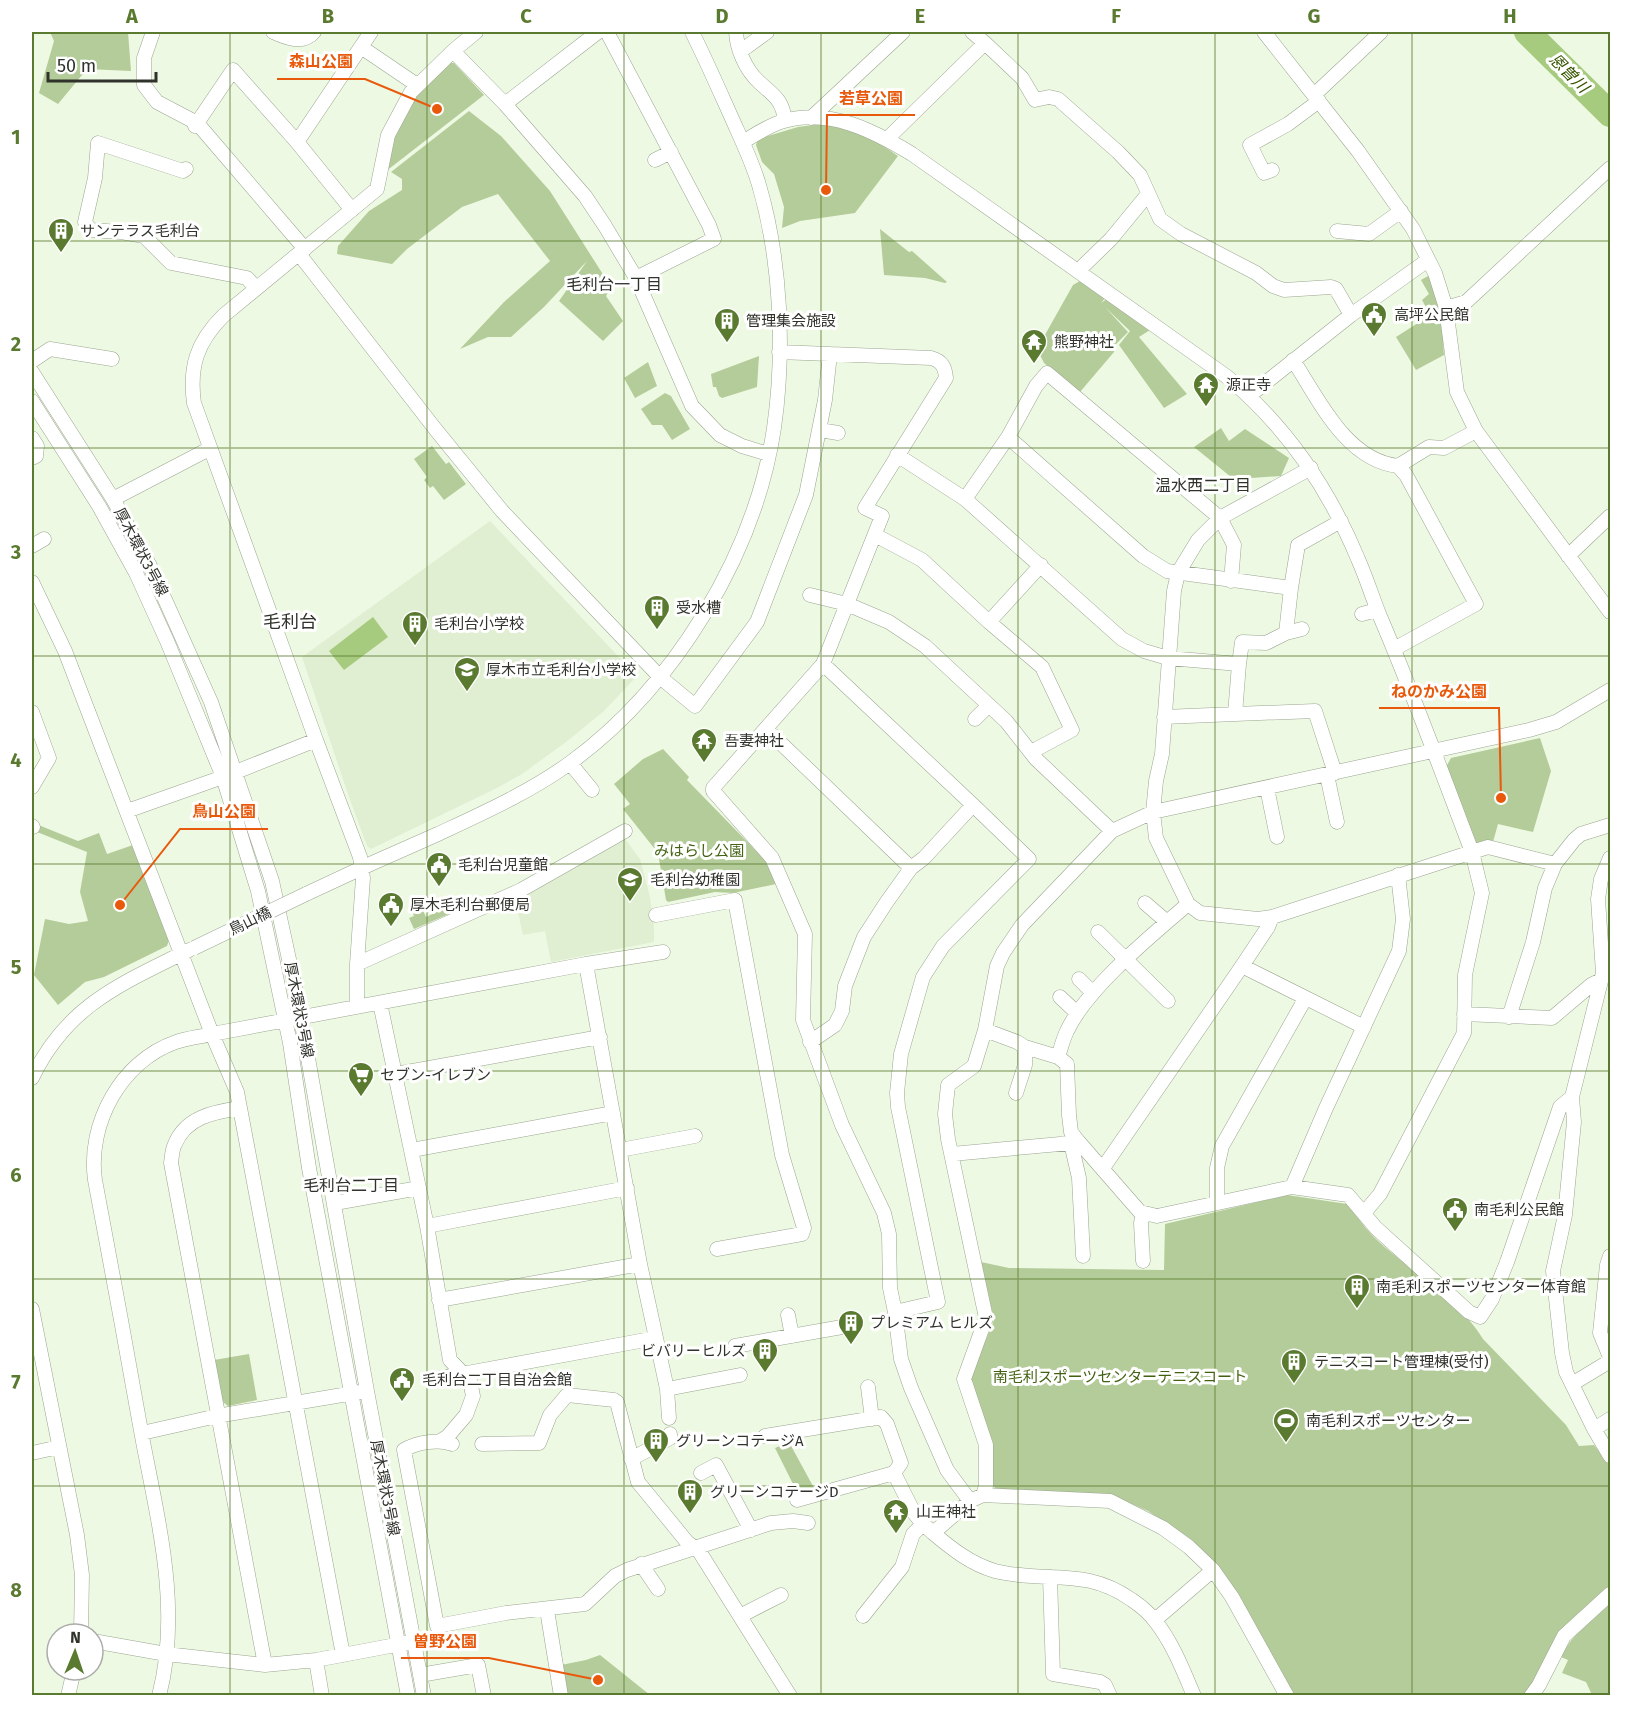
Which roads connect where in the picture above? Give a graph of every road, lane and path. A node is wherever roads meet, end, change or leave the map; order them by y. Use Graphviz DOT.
graph roads {
  1 [pos="153,32"];
  2 [pos="273,32"];
  3 [pos="314,32"];
  4 [pos="371,32"];
  5 [pos="476,32"];
  6 [pos="598,32"];
  7 [pos="607,32"];
  8 [pos="692,32"];
  9 [pos="736,32"];
  10 [pos="767,32"];
  11 [pos="903,32"];
  12 [pos="972,32"];
  13 [pos="1264,32"];
  14 [pos="1382,32"];
  15 [pos="985,43"];
  16 [pos="361,47"];
  17 [pos="453,51"];
  18 [pos="741,51"];
  19 [pos="417,85"];
  20 [pos="1316,98"];
  21 [pos="505,104"];
  22 [pos="811,118"];
  23 [pos="785,120"];
  24 [pos="196,124"];
  25 [pos="887,139"];
  26 [pos="297,142"];
  27 [pos="743,142"];
  28 [pos="671,152"];
  29 [pos="655,160"];
  30 [pos="1611,168"];
  31 [pos="186,169"];
  32 [pos="1264,174"];
  33 [pos="1148,194"];
  34 [pos="352,210"];
  35 [pos="1401,211"];
  36 [pos="1337,231"];
  37 [pos="302,251"];
  38 [pos="1428,260"];
  39 [pos="1079,270"];
  40 [pos="636,278"];
  41 [pos="255,287"];
  42 [pos="1446,308"];
  43 [pos="1351,315"];
  44 [pos="779,352"];
  45 [pos="830,354"];
  46 [pos="112,358"];
  47 [pos="1293,360"];
  48 [pos="32,361"];
  49 [pos="32,372"];
  50 [pos="1250,395"];
  51 [pos="32,401"];
  52 [pos="820,430"];
  53 [pos="1476,431"];
  54 [pos="838,433"];
  55 [pos="1008,436"];
  56 [pos="32,438"];
  57 [pos="209,449"];
  58 [pos="768,454"];
  59 [pos="897,455"];
  60 [pos="32,458"];
  61 [pos="1398,466"];
  62 [pos="1311,468"];
  63 [pos="113,499"];
  64 [pos="965,499"];
  65 [pos="1611,516"];
  66 [pos="1220,518"];
  67 [pos="1341,521"];
  68 [pos="875,535"];
  69 [pos="44,539"];
  70 [pos="32,546"];
  71 [pos="1568,556"];
  72 [pos="1041,565"];
  73 [pos="1178,573"];
  74 [pos="1231,580"];
  75 [pos="32,582"];
  76 [pos="1291,588"];
  77 [pos="810,595"];
  78 [pos="35,596"];
  79 [pos="847,604"];
  80 [pos="1377,610"];
  81 [pos="1611,612"];
  82 [pos="1362,614"];
  83 [pos="989,622"];
  84 [pos="1302,629"];
  85 [pos="1286,633"];
  86 [pos="1394,649"];
  87 [pos="1168,658"];
  88 [pos="823,664"];
  89 [pos="1239,664"];
  90 [pos="660,677"];
  91 [pos="1611,690"];
  92 [pos="989,705"];
  93 [pos="1235,714"];
  94 [pos="1164,717"];
  95 [pos="33,718"];
  96 [pos="975,719"];
  97 [pos="766,729"];
  98 [pos="316,740"];
  99 [pos="1031,752"];
  100 [pos="1435,752"];
  101 [pos="570,763"];
  102 [pos="236,771"];
  103 [pos="1331,774"];
  104 [pos="223,777"];
  105 [pos="32,787"];
  106 [pos="1267,788"];
  107 [pos="592,790"];
  108 [pos="973,805"];
  109 [pos="127,811"];
  110 [pos="1153,812"];
  111 [pos="1337,822"];
  112 [pos="1611,825"];
  113 [pos="625,831"];
  114 [pos="1112,831"];
  115 [pos="1277,837"];
  116 [pos="1472,852"];
  117 [pos="1611,858"];
  118 [pos="1555,864"];
  119 [pos="361,868"];
  120 [pos="911,868"];
  121 [pos="1398,875"];
  122 [pos="1145,903"];
  123 [pos="1188,904"];
  124 [pos="656,915"];
  125 [pos="1272,917"];
  126 [pos="1167,922"];
  127 [pos="1098,932"];
  128 [pos="188,951"];
  129 [pos="663,952"];
  130 [pos="1126,960"];
  131 [pos="357,964"];
  132 [pos="585,964"];
  133 [pos="1242,966"];
  134 [pos="1078,979"];
  135 [pos="1601,980"];
  136 [pos="1093,993"];
  137 [pos="1060,997"];
  138 [pos="1160,999"];
  139 [pos="1305,999"];
  140 [pos="380,1003"];
  141 [pos="357,1006"];
  142 [pos="1077,1013"];
  143 [pos="1464,1014"];
  144 [pos="1509,1017"];
  145 [pos="301,1018"];
  146 [pos="285,1021"];
  147 [pos="1365,1027"];
  148 [pos="985,1030"];
  149 [pos="212,1034"];
  150 [pos="600,1037"];
  151 [pos="810,1042"];
  152 [pos="1025,1047"];
  153 [pos="36,1057"];
  154 [pos="1058,1057"];
  155 [pos="396,1074"];
  156 [pos="32,1078"];
  157 [pos="1016,1093"];
  158 [pos="1572,1097"];
  159 [pos="240,1108"];
  160 [pos="613,1113"];
  161 [pos="695,1136"];
  162 [pos="1075,1142"];
  163 [pos="412,1150"];
  164 [pos="620,1150"];
  165 [pos="952,1154"];
  166 [pos="1104,1168"];
  167 [pos="1292,1187"];
  168 [pos="419,1188"];
  169 [pos="627,1188"];
  170 [pos="336,1203"];
  171 [pos="1217,1203"];
  172 [pos="1364,1213"];
  173 [pos="1143,1214"];
  174 [pos="427,1226"];
  175 [pos="717,1249"];
  176 [pos="1083,1256"];
  177 [pos="1611,1256"];
  178 [pos="1143,1262"];
  179 [pos="640,1264"];
  180 [pos="439,1300"];
  181 [pos="32,1309"];
  182 [pos="895,1312"];
  183 [pos="788,1315"];
  184 [pos="842,1327"];
  185 [pos="792,1336"];
  186 [pos="656,1338"];
  187 [pos="735,1346"];
  188 [pos="1611,1359"];
  189 [pos="461,1373"];
  190 [pos="740,1375"];
  191 [pos="440,1378"];
  192 [pos="1572,1384"];
  193 [pos="868,1387"];
  194 [pos="667,1389"];
  195 [pos="367,1391"];
  196 [pos="352,1394"];
  197 [pos="294,1402"];
  198 [pos="217,1416"];
  199 [pos="669,1418"];
  200 [pos="872,1419"];
  201 [pos="1611,1419"];
  202 [pos="1594,1429"];
  203 [pos="141,1433"];
  204 [pos="670,1434"];
  205 [pos="765,1436"];
  206 [pos="483,1444"];
  207 [pos="59,1447"];
  208 [pos="32,1453"];
  209 [pos="1611,1456"];
  210 [pos="631,1458"];
  211 [pos="701,1473"];
  212 [pos="894,1473"];
  213 [pos="976,1498"];
  214 [pos="797,1500"];
  215 [pos="808,1523"];
  216 [pos="928,1528"];
  217 [pos="751,1530"];
  218 [pos="694,1549"];
  219 [pos="641,1564"];
  220 [pos="1213,1570"];
  221 [pos="1050,1577"];
  222 [pos="658,1589"];
  223 [pos="1611,1594"];
  224 [pos="781,1595"];
  225 [pos="547,1610"];
  226 [pos="740,1616"];
  227 [pos="863,1616"];
  228 [pos="1155,1620"];
  229 [pos="81,1622"];
  230 [pos="414,1642"];
  231 [pos="105,1643"];
  232 [pos="398,1644"];
  233 [pos="166,1654"];
  234 [pos="343,1655"];
  235 [pos="316,1660"];
  236 [pos="265,1665"];
  237 [pos="420,1675"];
  238 [pos="159,1695"];
  239 [pos="322,1695"];
  240 [pos="408,1695"];
  241 [pos="424,1695"];
  242 [pos="484,1695"];
  243 [pos="561,1695"];
  244 [pos="790,1695"];
  245 [pos="1110,1695"];
  246 [pos="1194,1695"];
  247 [pos="1287,1695"];
  248 [pos="1532,1695"];
  1 -- 24 [label="street"];
  2 -- 3 [label="street"];
  4 -- 16 [label="street"];
  5 -- 17 [label="street"];
  6 -- 21 [label="street"];
  7 -- 28 [label="street"];
  8 -- 27 [label="street, 鳥山橋"];
  9 -- 18 [label="street"];
  10 -- 18 [label="street"];
  11 -- 22 [label="street"];
  12 -- 15 [label="street"];
  13 -- 20 [label="street"];
  14 -- 20 [label="street"];
  15 -- 25 [label="street"];
  15 -- 33 [label="street"];
  16 -- 19 [label="street"];
  16 -- 26 [label="street"];
  17 -- 19 [label="street"];
  17 -- 21 [label="street"];
  18 -- 23 [label="street"];
  19 -- 34 [label="street"];
  20 -- 32 [label="street"];
  20 -- 35 [label="street"];
  21 -- 40 [label="street"];
  22 -- 23 [label="street"];
  22 -- 25 [label="street"];
  23 -- 27 [label="street"];
  24 -- 26 [label="street"];
  24 -- 37 [label="street"];
  25 -- 39 [label="street"];
  26 -- 34 [label="street"];
  27 -- 44 [label="street, 鳥山橋"];
  28 -- 29 [label="street"];
  28 -- 40 [label="street"];
  30 -- 42 [label="street"];
  31 -- 41 [label="street"];
  33 -- 39 [label="street"];
  33 -- 43 [label="street"];
  34 -- 37 [label="street"];
  35 -- 36 [label="street"];
  35 -- 38 [label="street"];
  37 -- 41 [label="street"];
  37 -- 90 [label="street"];
  38 -- 42 [label="street"];
  38 -- 43 [label="street"];
  39 -- 50 [label="street"];
  40 -- 58 [label="street"];
  41 -- 57 [label="street"];
  42 -- 53 [label="street"];
  43 -- 47 [label="street"];
  44 -- 45 [label="street"];
  44 -- 58 [label="street, 鳥山橋"];
  45 -- 52 [label="street"];
  45 -- 59 [label="street"];
  46 -- 48 [label="street"];
  47 -- 50 [label="street"];
  47 -- 61 [label="street"];
  49 -- 63 [label="street, 厚木環状3号線"];
  50 -- 62 [label="street"];
  51 -- 104 [label="street, 厚木環状3号線"];
  52 -- 54 [label="street"];
  52 -- 90 [label="street"];
  53 -- 61 [label="street"];
  53 -- 71 [label="street"];
  55 -- 64 [label="street"];
  55 -- 66 [label="street"];
  55 -- 73 [label="street"];
  56 -- 60 [label="street"];
  57 -- 63 [label="street"];
  57 -- 98 [label="street"];
  58 -- 90 [label="street, 鳥山橋"];
  59 -- 64 [label="street"];
  59 -- 68 [label="street"];
  61 -- 86 [label="street"];
  62 -- 66 [label="street"];
  62 -- 67 [label="street"];
  63 -- 102 [label="street, 厚木環状3号線"];
  64 -- 72 [label="street"];
  65 -- 71 [label="street"];
  66 -- 73 [label="street"];
  66 -- 74 [label="street"];
  67 -- 76 [label="street"];
  67 -- 80 [label="street"];
  68 -- 79 [label="street"];
  68 -- 83 [label="street"];
  69 -- 70 [label="street"];
  71 -- 81 [label="street"];
  72 -- 83 [label="street"];
  72 -- 87 [label="street"];
  73 -- 74 [label="street"];
  73 -- 87 [label="street"];
  74 -- 76 [label="street"];
  75 -- 78 [label="street"];
  76 -- 85 [label="street"];
  77 -- 79 [label="street"];
  78 -- 109 [label="street"];
  79 -- 88 [label="street"];
  79 -- 92 [label="street"];
  80 -- 82 [label="street"];
  80 -- 86 [label="street"];
  83 -- 99 [label="street"];
  84 -- 85 [label="street"];
  85 -- 89 [label="street"];
  86 -- 100 [label="street"];
  87 -- 89 [label="street"];
  87 -- 94 [label="street"];
  88 -- 97 [label="street"];
  88 -- 108 [label="street"];
  89 -- 93 [label="street"];
  90 -- 101 [label="street, 鳥山橋"];
  91 -- 100 [label="street"];
  92 -- 96 [label="street"];
  92 -- 99 [label="street"];
  93 -- 94 [label="street"];
  93 -- 103 [label="street"];
  94 -- 110 [label="street"];
  95 -- 105 [label="street"];
  97 -- 120 [label="street"];
  97 -- 151 [label="street"];
  98 -- 102 [label="street"];
  98 -- 119 [label="street"];
  99 -- 114 [label="street"];
  100 -- 103 [label="street"];
  100 -- 116 [label="street"];
  101 -- 107 [label="street"];
  101 -- 119 [label="street, 鳥山橋"];
  102 -- 104 [label="street"];
  102 -- 145 [label="street, 厚木環状3号線"];
  103 -- 106 [label="street"];
  103 -- 111 [label="street"];
  104 -- 109 [label="street"];
  104 -- 146 [label="street, 厚木環状3号線"];
  106 -- 110 [label="street"];
  106 -- 115 [label="street"];
  108 -- 120 [label="street"];
  108 -- 182 [label="street"];
  109 -- 128 [label="street"];
  110 -- 114 [label="street"];
  110 -- 123 [label="street"];
  112 -- 118 [label="street"];
  113 -- 131 [label="street"];
  114 -- 148 [label="street"];
  116 -- 118 [label="street"];
  116 -- 121 [label="street"];
  116 -- 143 [label="street"];
  117 -- 135 [label="street"];
  118 -- 144 [label="street"];
  119 -- 128 [label="street, 鳥山橋, bridge"];
  119 -- 131 [label="street"];
  120 -- 151 [label="street"];
  121 -- 125 [label="street"];
  121 -- 147 [label="street"];
  122 -- 126 [label="street"];
  123 -- 125 [label="street"];
  123 -- 126 [label="street"];
  124 -- 175 [label="street"];
  125 -- 133 [label="street"];
  126 -- 130 [label="street"];
  127 -- 130 [label="street"];
  128 -- 149 [label="street"];
  128 -- 153 [label="street, 鳥山橋"];
  129 -- 132 [label="street"];
  130 -- 136 [label="street"];
  130 -- 138 [label="street"];
  131 -- 141 [label="street"];
  132 -- 140 [label="street"];
  132 -- 150 [label="street"];
  133 -- 139 [label="street"];
  133 -- 166 [label="street"];
  134 -- 136 [label="street"];
  135 -- 144 [label="street"];
  135 -- 158 [label="street"];
  136 -- 142 [label="street"];
  137 -- 142 [label="street"];
  139 -- 147 [label="street"];
  139 -- 171 [label="street"];
  140 -- 141 [label="street"];
  140 -- 155 [label="street"];
  141 -- 145 [label="street"];
  142 -- 154 [label="street"];
  143 -- 144 [label="street"];
  143 -- 172 [label="street"];
  145 -- 146 [label="street"];
  145 -- 170 [label="street, 厚木環状3号線"];
  146 -- 149 [label="street"];
  146 -- 196 [label="street, 厚木環状3号線"];
  147 -- 167 [label="street"];
  148 -- 152 [label="street"];
  148 -- 165 [label="street"];
  149 -- 159 [label="street"];
  149 -- 203 [label="street"];
  150 -- 155 [label="street"];
  150 -- 160 [label="street"];
  151 -- 182 [label="street"];
  152 -- 154 [label="street"];
  152 -- 157 [label="street"];
  153 -- 156 [label="street, 鳥山橋"];
  154 -- 162 [label="street"];
  155 -- 163 [label="street"];
  158 -- 172 [label="street"];
  158 -- 192 [label="street"];
  159 -- 197 [label="street"];
  159 -- 198 [label="street"];
  160 -- 163 [label="street"];
  160 -- 164 [label="street"];
  161 -- 164 [label="street"];
  162 -- 165 [label="street"];
  162 -- 166 [label="street"];
  162 -- 176 [label="street"];
  163 -- 168 [label="street"];
  164 -- 169 [label="street"];
  165 -- 213 [label="street"];
  166 -- 173 [label="street"];
  167 -- 171 [label="street"];
  167 -- 172 [label="street"];
  168 -- 170 [label="street"];
  168 -- 174 [label="street"];
  169 -- 174 [label="street"];
  169 -- 179 [label="street"];
  170 -- 195 [label="street, 厚木環状3号線"];
  171 -- 173 [label="street"];
  173 -- 178 [label="street"];
  174 -- 180 [label="street"];
  177 -- 188 [label="street"];
  179 -- 180 [label="street"];
  179 -- 186 [label="street"];
  180 -- 189 [label="street"];
  181 -- 207 [label="street"];
  182 -- 213 [label="street"];
  183 -- 185 [label="street"];
  184 -- 185 [label="street"];
  185 -- 187 [label="street"];
  186 -- 189 [label="street"];
  186 -- 194 [label="street"];
  188 -- 192 [label="street"];
  189 -- 191 [label="street"];
  189 -- 225 [label="street"];
  190 -- 194 [label="street"];
  192 -- 202 [label="street"];
  193 -- 200 [label="street"];
  194 -- 199 [label="street"];
  195 -- 196 [label="street"];
  195 -- 230 [label="street, 厚木環状3号線"];
  196 -- 197 [label="street"];
  196 -- 232 [label="street, 厚木環状3号線"];
  197 -- 198 [label="street"];
  197 -- 234 [label="street"];
  198 -- 203 [label="street"];
  198 -- 236 [label="street"];
  200 -- 205 [label="street"];
  200 -- 212 [label="street"];
  201 -- 202 [label="street"];
  202 -- 209 [label="street"];
  203 -- 233 [label="street"];
  204 -- 210 [label="street"];
  206 -- 210 [label="street"];
  207 -- 208 [label="street"];
  207 -- 229 [label="street"];
  210 -- 218 [label="street"];
  211 -- 217 [label="street"];
  212 -- 214 [label="street"];
  212 -- 216 [label="street"];
  213 -- 216 [label="street"];
  213 -- 220 [label="street"];
  215 -- 217 [label="street"];
  216 -- 221 [label="street"];
  216 -- 227 [label="street"];
  217 -- 218 [label="street"];
  218 -- 219 [label="street"];
  218 -- 226 [label="street"];
  219 -- 222 [label="street"];
  219 -- 225 [label="street"];
  220 -- 228 [label="street"];
  220 -- 247 [label="street"];
  221 -- 228 [label="street"];
  221 -- 245 [label="street"];
  223 -- 248 [label="street"];
  224 -- 226 [label="street"];
  225 -- 243 [label="street"];
  226 -- 244 [label="street"];
  228 -- 246 [label="street"];
  230 -- 232 [label="street"];
  230 -- 237 [label="street, 厚木環状3号線"];
  231 -- 233 [label="street"];
  232 -- 234 [label="street"];
  232 -- 240 [label="street, 厚木環状3号線"];
  233 -- 236 [label="street"];
  233 -- 238 [label="street"];
  234 -- 235 [label="street"];
  235 -- 236 [label="street"];
  235 -- 239 [label="street"];
  237 -- 241 [label="street, 厚木環状3号線"];
  237 -- 242 [label="street"];
}
